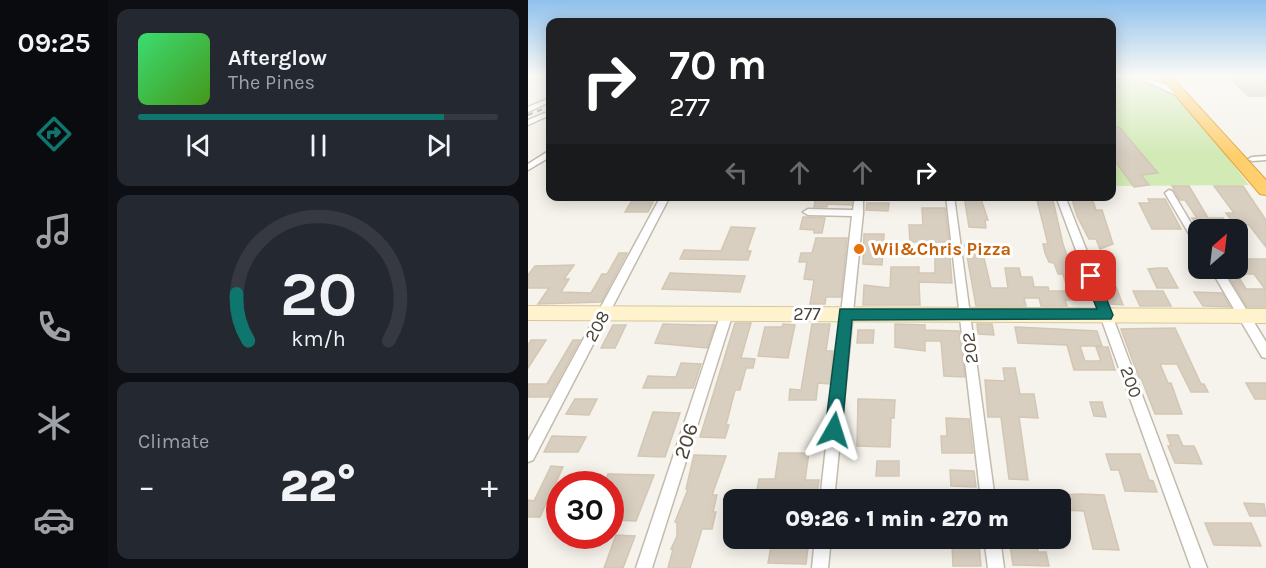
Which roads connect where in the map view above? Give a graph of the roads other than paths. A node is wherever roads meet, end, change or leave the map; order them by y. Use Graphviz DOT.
graph roads {
  1 [pos="546,103"];
  2 [pos="1189,103"];
  3 [pos="1203,103"];
  4 [pos="528,110"];
  5 [pos="546,115"];
  6 [pos="528,123"];
  7 [pos="546,157"];
  8 [pos="1259,159"];
  9 [pos="528,168"];
  10 [pos="1266,175"];
  11 [pos="1266,190"];
  12 [pos="1169,193"];
  13 [pos="663,201"];
  14 [pos="859,201"];
  15 [pos="951,201"];
  16 [pos="1062,201"];
  17 [pos="808,212"];
  18 [pos="858,213"];
  19 [pos="1188,225"];
  20 [pos="1221,279"];
  21 [pos="528,313"];
  22 [pos="604,313"];
  23 [pos="727,314"];
  24 [pos="845,314"];
  25 [pos="966,314"];
  26 [pos="1106,315"];
  27 [pos="1243,316"];
  28 [pos="1266,316"];
  29 [pos="1266,352"];
  30 [pos="528,455"];
  31 [pos="828,489"];
  32 [pos="987,489"];
  33 [pos="822,549"];
  34 [pos="994,549"];
  35 [pos="644,568"];
  36 [pos="820,568"];
  37 [pos="996,568"];
  38 [pos="1199,568"];
  1 -- 4 [label="street"];
  2 -- 11 [label="highway"];
  3 -- 8 [label="highway"];
  5 -- 6 [label="street"];
  7 -- 9 [label="street"];
  8 -- 10 [label="highway"];
  12 -- 19 [label="street"];
  13 -- 22 [label="street, 208"];
  14 -- 18 [label="street"];
  15 -- 25 [label="street, 202"];
  16 -- 26 [label="street, 200"];
  17 -- 18 [label="street"];
  18 -- 24 [label="street"];
  20 -- 27 [label="street"];
  21 -- 22 [label="street, 277"];
  22 -- 23 [label="street, 277"];
  22 -- 30 [label="street, 208"];
  23 -- 24 [label="street, 277"];
  23 -- 35 [label="street, 206"];
  24 -- 25 [label="street, 277"];
  24 -- 31 [label="street"];
  25 -- 26 [label="street, 277"];
  25 -- 32 [label="street, 202"];
  26 -- 27 [label="street, 277"];
  26 -- 38 [label="street, 200"];
  27 -- 28 [label="street, 277"];
  27 -- 29 [label="street"];
  33 -- 36 [label="street"];
  34 -- 37 [label="street"];
}
